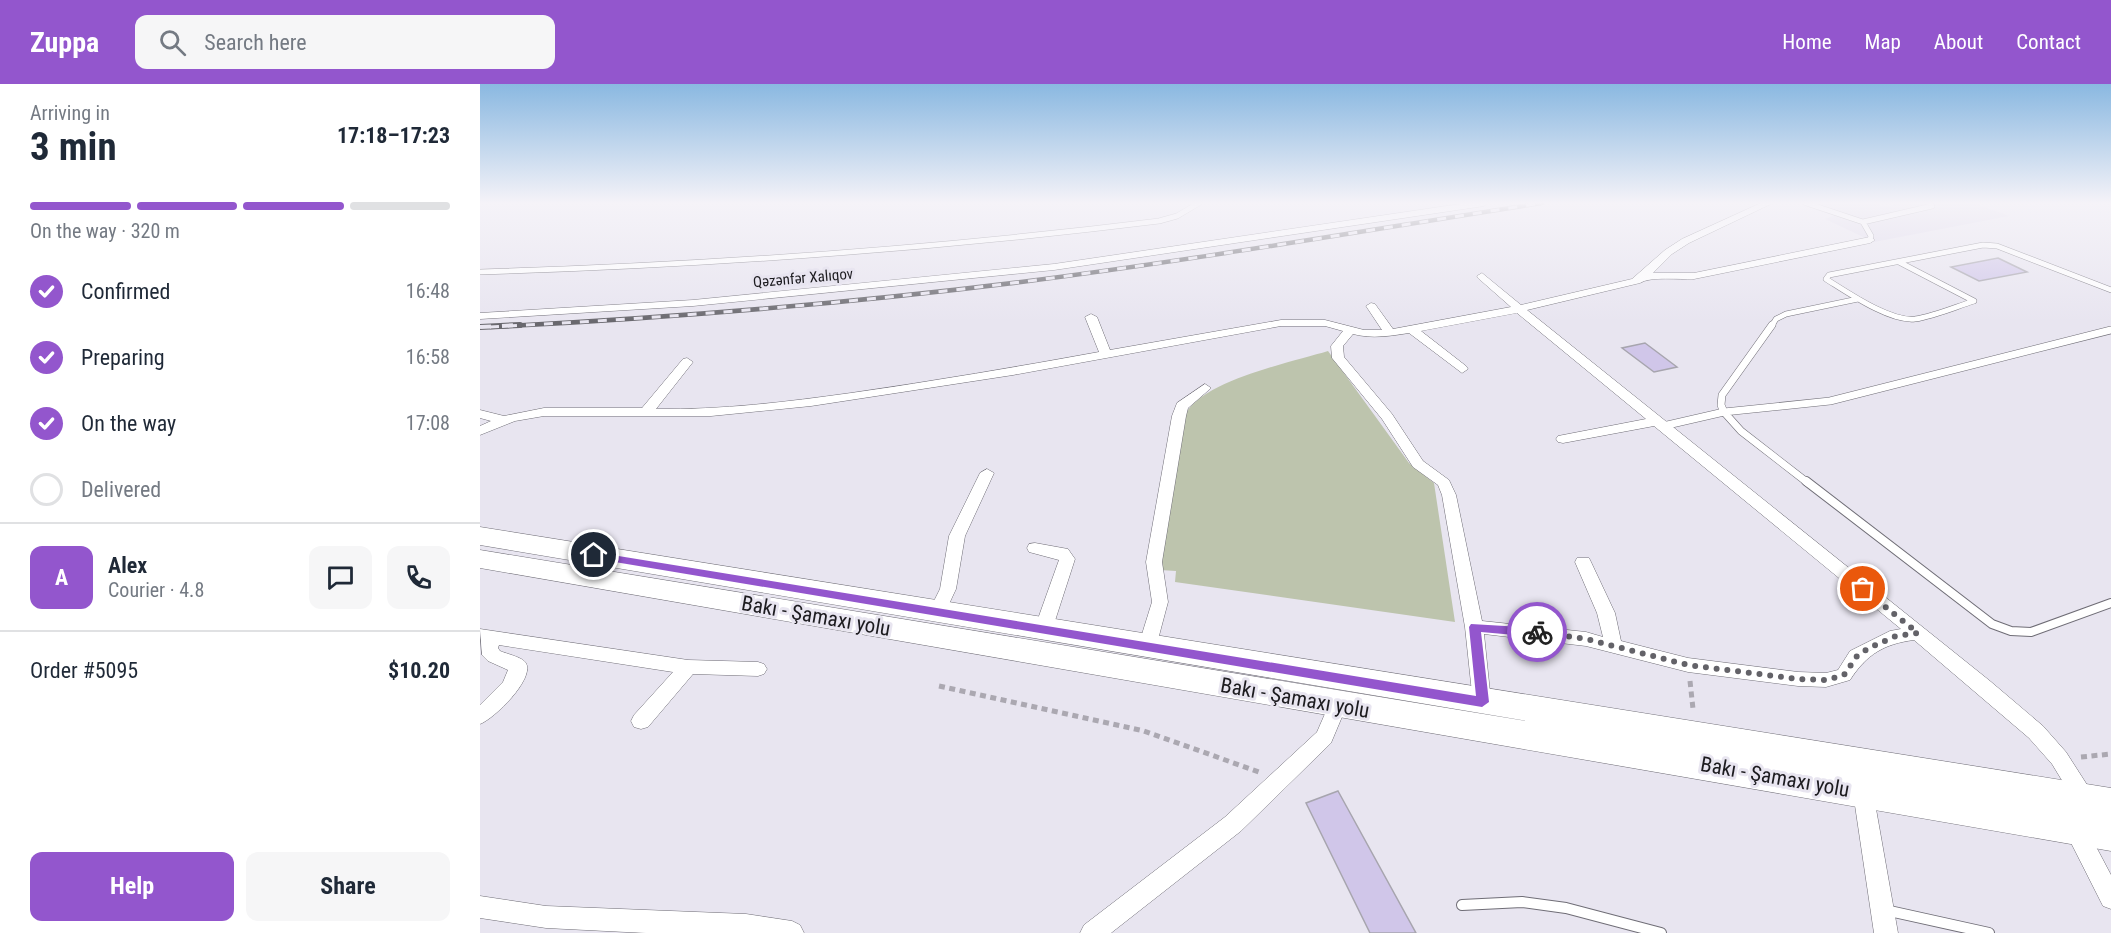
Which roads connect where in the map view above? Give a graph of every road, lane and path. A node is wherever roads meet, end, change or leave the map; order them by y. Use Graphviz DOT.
graph roads {
  1 [pos="958,243"];
  2 [pos="1215,243"];
  3 [pos="1683,243"];
  4 [pos="1857,243"];
  5 [pos="1899,261"];
  6 [pos="480,272"];
  7 [pos="1482,276"];
  8 [pos="1648,276"];
  9 [pos="2111,290"];
  10 [pos="1858,299"];
  11 [pos="1371,306"];
  12 [pos="1519,309"];
  13 [pos="480,315"];
  14 [pos="1091,317"];
  15 [pos="1413,330"];
  16 [pos="2111,330"];
  17 [pos="1349,331"];
  18 [pos="1390,333"];
  19 [pos="1106,354"];
  20 [pos="687,362"];
  21 [pos="1462,369"];
  22 [pos="1205,388"];
  23 [pos="646,412"];
  24 [pos="1724,412"];
  25 [pos="480,414"];
  26 [pos="504,420"];
  27 [pos="1661,424"];
  28 [pos="480,431"];
  29 [pos="1563,439"];
  30 [pos="987,473"];
  31 [pos="480,536"];
  32 [pos="1035,548"];
  33 [pos="480,558"];
  34 [pos="1582,562"];
  35 [pos="2111,603"];
  36 [pos="937,613"];
  37 [pos="1474,627"];
  38 [pos="1043,630"];
  39 [pos="1918,633"];
  40 [pos="487,637"];
  41 [pos="1147,647"];
  42 [pos="1614,647"];
  43 [pos="1688,665"];
  44 [pos="688,667"];
  45 [pos="758,669"];
  46 [pos="939,686"];
  47 [pos="1482,702"];
  48 [pos="1338,705"];
  49 [pos="1705,711"];
  50 [pos="480,716"];
  51 [pos="641,721"];
  52 [pos="2111,754"];
  53 [pos="2059,758"];
  54 [pos="1278,780"];
  55 [pos="1863,792"];
  56 [pos="2090,811"];
  57 [pos="2111,834"];
  58 [pos="2111,898"];
  59 [pos="1462,905"];
  60 [pos="480,907"];
  61 [pos="1884,910"];
  62 [pos="792,933"];
  63 [pos="1092,933"];
  64 [pos="1661,933"];
  65 [pos="1886,933"];
  66 [pos="1989,933"];
  1 -- 6 [label="lane"];
  2 -- 13 [label="street, Qəzənfər Xalıqov"];
  3 -- 8 [label="street"];
  4 -- 8 [label="street"];
  5 -- 9 [label="lane"];
  5 -- 10 [label="lane"];
  5 -- 10 [label="lane"];
  7 -- 12 [label="street"];
  8 -- 12 [label="street"];
  10 -- 24 [label="lane"];
  11 -- 18 [label="street"];
  12 -- 15 [label="street"];
  12 -- 27 [label="street"];
  14 -- 19 [label="street"];
  15 -- 18 [label="street"];
  15 -- 21 [label="street"];
  16 -- 24 [label="lane"];
  17 -- 18 [label="street"];
  17 -- 19 [label="street"];
  17 -- 37 [label="street"];
  19 -- 23 [label="street"];
  20 -- 23 [label="street"];
  22 -- 41 [label="street"];
  23 -- 26 [label="street"];
  24 -- 27 [label="lane"];
  24 -- 35 [label="lane"];
  25 -- 26 [label="street"];
  26 -- 28 [label="street"];
  27 -- 29 [label="street"];
  27 -- 39 [label="street"];
  30 -- 36 [label="street"];
  31 -- 36 [label="highway, Bakı - Şamaxı yolu"];
  32 -- 38 [label="street"];
  33 -- 48 [label="highway, Bakı - Şamaxı yolu"];
  34 -- 42 [label="street"];
  36 -- 38 [label="highway, Bakı - Şamaxı yolu"];
  37 -- 42 [label="street"];
  37 -- 47 [label="street"];
  38 -- 41 [label="highway, Bakı - Şamaxı yolu"];
  39 -- 43 [label="street"];
  39 -- 53 [label="street"];
  40 -- 44 [label="street"];
  40 -- 50 [label="street"];
  41 -- 47 [label="highway, Bakı - Şamaxı yolu"];
  42 -- 43 [label="street"];
  43 -- 49 [label="path"];
  44 -- 45 [label="street"];
  44 -- 51 [label="street"];
  46 -- 54 [label="path"];
  47 -- 56 [label="highway, Bakı - Şamaxı yolu"];
  48 -- 54 [label="street"];
  48 -- 55 [label="highway, Bakı - Şamaxı yolu"];
  52 -- 53 [label="path"];
  53 -- 56 [label="street"];
  54 -- 63 [label="street"];
  55 -- 56 [label="highway, Bakı - Şamaxı yolu"];
  55 -- 61 [label="street"];
  56 -- 57 [label="highway, Bakı - Şamaxı yolu"];
  56 -- 58 [label="street"];
  59 -- 64 [label="lane"];
  60 -- 62 [label="street"];
  61 -- 65 [label="street"];
  61 -- 66 [label="lane"];
}
